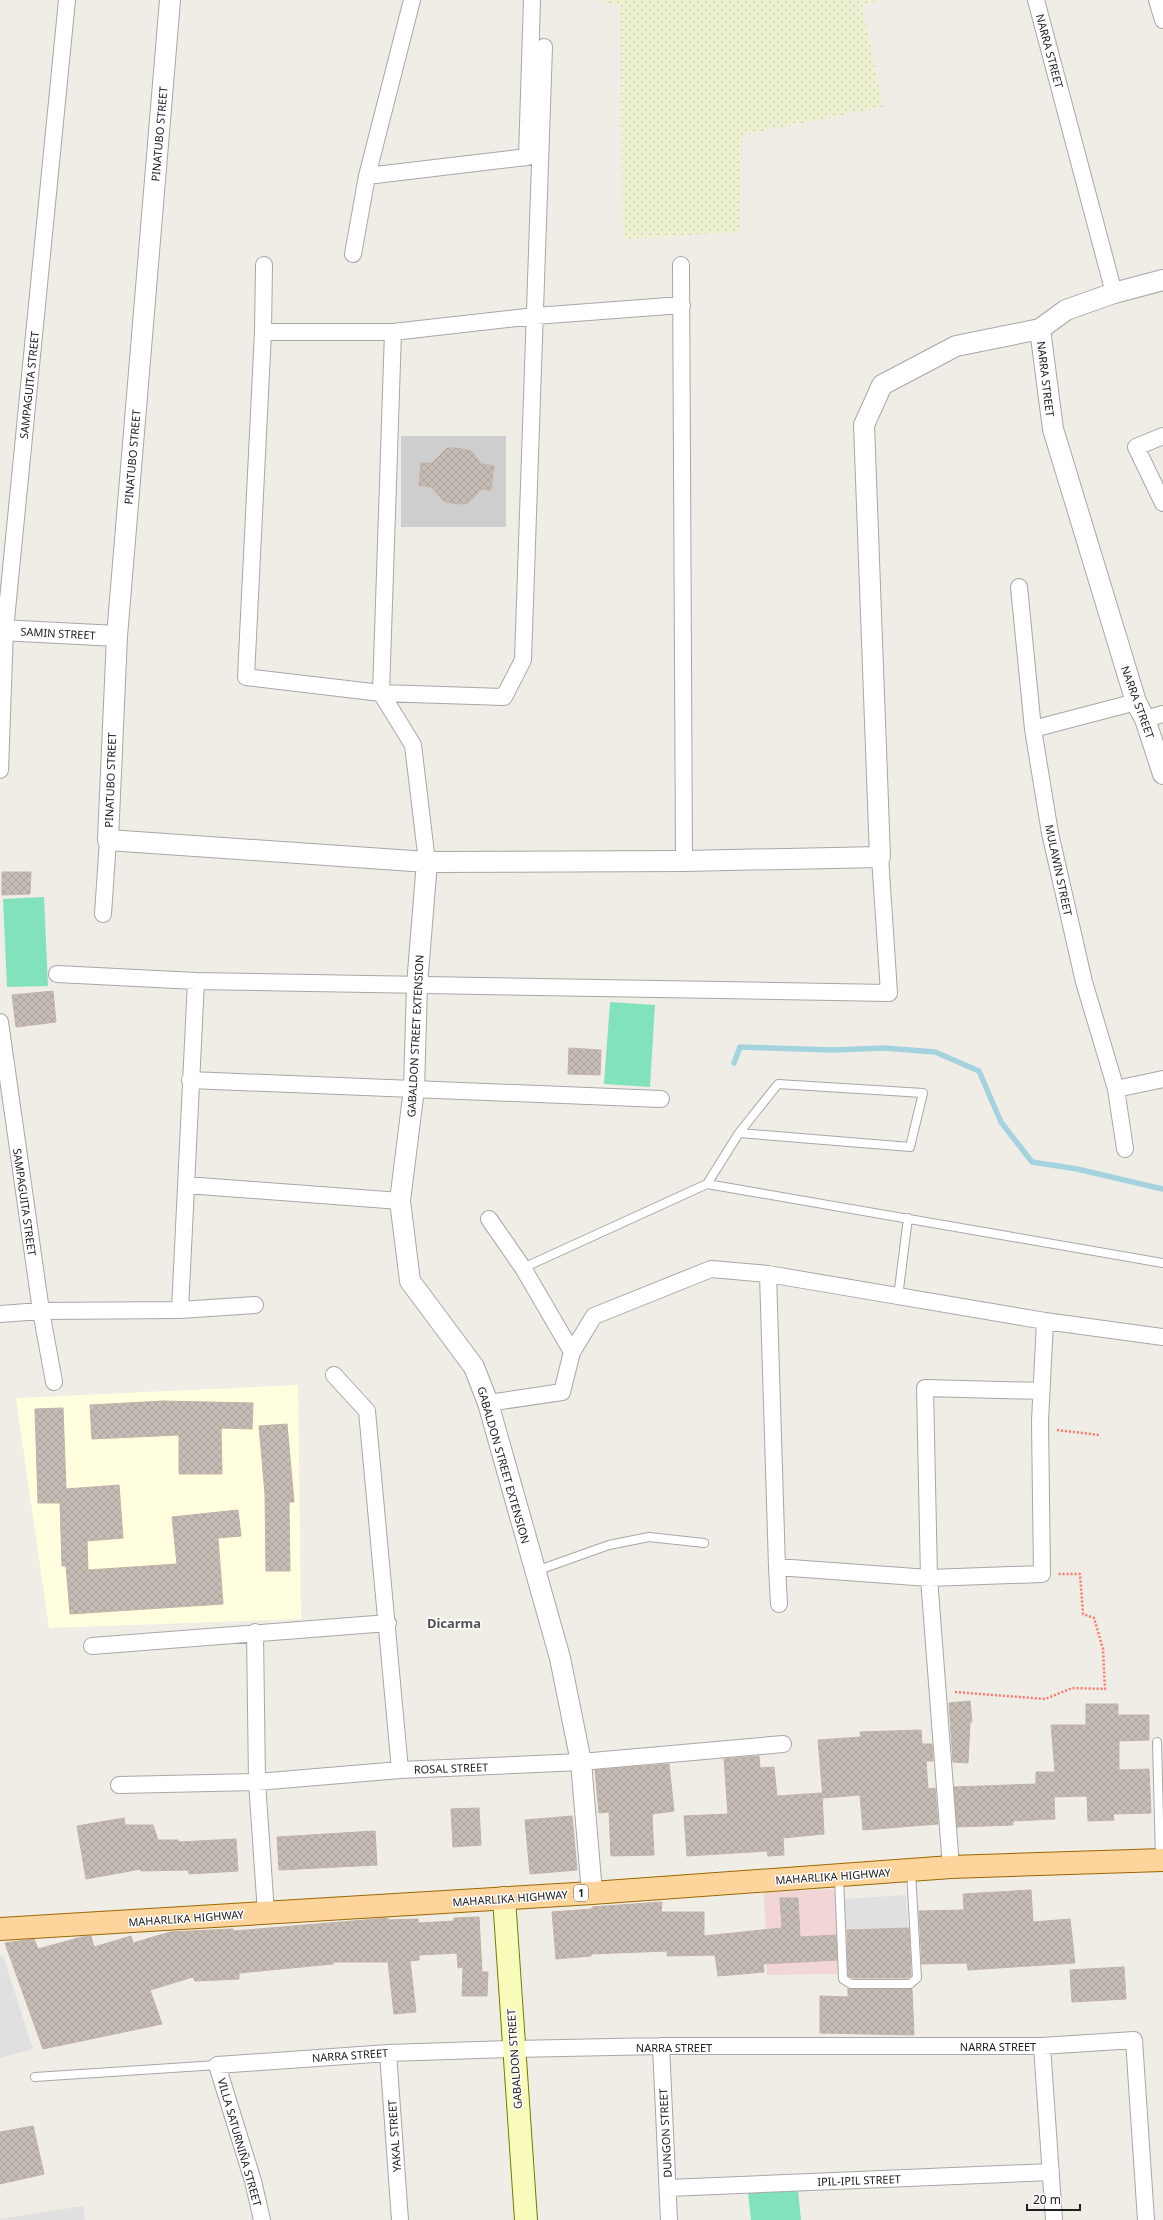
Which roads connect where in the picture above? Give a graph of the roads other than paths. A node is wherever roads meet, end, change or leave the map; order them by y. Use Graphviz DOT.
graph roads {
  1 [pos="67,0"];
  2 [pos="170,0"];
  3 [pos="412,0"];
  4 [pos="532,0"];
  5 [pos="1036,0"];
  6 [pos="1157,0"];
  7 [pos="1163,20"];
  8 [pos="544,47"];
  9 [pos="367,176"];
  10 [pos="353,254"];
  11 [pos="264,265"];
  12 [pos="681,265"];
  13 [pos="1163,280"];
  14 [pos="1114,293"];
  15 [pos="682,305"];
  16 [pos="535,316"];
  17 [pos="1040,329"];
  18 [pos="263,332"];
  19 [pos="393,332"];
  20 [pos="1163,436"];
  21 [pos="1163,503"];
  22 [pos="1018,587"];
  23 [pos="3,630"];
  24 [pos="116,636"];
  25 [pos="381,693"];
  26 [pos="1148,712"];
  27 [pos="1033,729"];
  28 [pos="0,770"];
  29 [pos="1163,774"];
  30 [pos="108,840"];
  31 [pos="880,857"];
  32 [pos="684,861"];
  33 [pos="427,862"];
  34 [pos="103,914"];
  35 [pos="57,974"];
  36 [pos="196,981"];
  37 [pos="417,985"];
  38 [pos="0,1022"];
  39 [pos="1163,1079"];
  40 [pos="190,1080"];
  41 [pos="414,1089"];
  42 [pos="1116,1089"];
  43 [pos="661,1099"];
  44 [pos="739,1133"];
  45 [pos="1125,1149"];
  46 [pos="707,1184"];
  47 [pos="186,1185"];
  48 [pos="400,1201"];
  49 [pos="908,1218"];
  50 [pos="489,1219"];
  51 [pos="1163,1263"];
  52 [pos="523,1268"];
  53 [pos="768,1274"];
  54 [pos="898,1297"];
  55 [pos="254,1305"];
  56 [pos="180,1310"];
  57 [pos="41,1311"];
  58 [pos="0,1314"];
  59 [pos="1045,1321"];
  60 [pos="1163,1337"];
  61 [pos="572,1352"];
  62 [pos="334,1375"];
  63 [pos="54,1382"];
  64 [pos="1041,1391"];
  65 [pos="488,1403"];
  66 [pos="704,1543"];
  67 [pos="776,1567"];
  68 [pos="535,1571"];
  69 [pos="929,1578"];
  70 [pos="780,1604"];
  71 [pos="388,1623"];
  72 [pos="255,1632"];
  73 [pos="92,1646"];
  74 [pos="1157,1742"];
  75 [pos="783,1744"];
  76 [pos="581,1762"];
  77 [pos="400,1770"];
  78 [pos="257,1782"];
  79 [pos="119,1785"];
  80 [pos="1162,1860"];
  81 [pos="951,1867"];
  82 [pos="910,1870"];
  83 [pos="839,1875"];
  84 [pos="592,1893"];
  85 [pos="504,1898"];
  86 [pos="266,1913"];
  87 [pos="0,1929"];
  88 [pos="661,2046"];
  89 [pos="1042,2046"];
  90 [pos="513,2049"];
  91 [pos="388,2053"];
  92 [pos="217,2065"];
  93 [pos="35,2077"];
  94 [pos="1051,2172"];
  95 [pos="668,2188"];
  96 [pos="262,2220"];
  97 [pos="400,2220"];
  98 [pos="526,2220"];
  99 [pos="669,2220"];
  100 [pos="1054,2220"];
  101 [pos="1146,2220"];
  1 -- 23 [label="street, SAMPAGUITA STREET"];
  2 -- 24 [label="street, PINATUBO STREET"];
  3 -- 9 [label="street"];
  4 -- 9 [label="street"];
  5 -- 14 [label="street, NARRA STREET"];
  6 -- 7 [label="street"];
  8 -- 16 [label="street"];
  9 -- 10 [label="street"];
  11 -- 18 [label="street"];
  12 -- 15 [label="street"];
  13 -- 14 [label="street"];
  14 -- 17 [label="street, NARRA STREET"];
  15 -- 16 [label="street"];
  15 -- 32 [label="street"];
  16 -- 19 [label="street"];
  16 -- 25 [label="street"];
  17 -- 26 [label="street, NARRA STREET"];
  17 -- 31 [label="street"];
  18 -- 19 [label="street"];
  18 -- 25 [label="street"];
  19 -- 25 [label="street"];
  20 -- 21 [label="street"];
  22 -- 27 [label="street, MULAWIN STREET"];
  23 -- 24 [label="street, SAMIN STREET"];
  23 -- 28 [label="street, SAMPAGUITA STREET"];
  24 -- 30 [label="street, PINATUBO STREET"];
  25 -- 33 [label="street"];
  26 -- 27 [label="street"];
  26 -- 29 [label="street, NARRA STREET"];
  27 -- 42 [label="street, MULAWIN STREET"];
  30 -- 33 [label="street"];
  30 -- 34 [label="street, PINATUBO STREET"];
  31 -- 32 [label="street"];
  31 -- 37 [label="street"];
  32 -- 33 [label="street"];
  33 -- 37 [label="street, GABALDON STREET EXTENSION"];
  35 -- 36 [label="street"];
  36 -- 37 [label="street"];
  36 -- 40 [label="street"];
  37 -- 41 [label="street, GABALDON STREET EXTENSION"];
  38 -- 57 [label="street, SAMPAGUITA STREET"];
  39 -- 42 [label="street"];
  40 -- 41 [label="street"];
  40 -- 47 [label="street"];
  41 -- 43 [label="street"];
  41 -- 48 [label="street, GABALDON STREET EXTENSION"];
  42 -- 45 [label="street, MULAWIN STREET"];
  44 -- 44 [label="lane"];
  44 -- 46 [label="lane"];
  46 -- 49 [label="lane"];
  46 -- 52 [label="lane"];
  47 -- 48 [label="street"];
  47 -- 56 [label="street"];
  48 -- 65 [label="street, GABALDON STREET EXTENSION"];
  49 -- 51 [label="lane"];
  49 -- 54 [label="lane"];
  50 -- 52 [label="street"];
  52 -- 61 [label="street"];
  53 -- 54 [label="street"];
  53 -- 61 [label="street"];
  53 -- 67 [label="street"];
  54 -- 59 [label="street"];
  55 -- 56 [label="street"];
  56 -- 57 [label="street"];
  57 -- 58 [label="street"];
  57 -- 63 [label="street, SAMPAGUITA STREET"];
  59 -- 60 [label="street"];
  59 -- 64 [label="street"];
  61 -- 65 [label="street"];
  62 -- 71 [label="street"];
  64 -- 69 [label="street"];
  64 -- 69 [label="street"];
  65 -- 68 [label="street, GABALDON STREET EXTENSION"];
  66 -- 68 [label="lane"];
  67 -- 69 [label="street"];
  67 -- 70 [label="street"];
  68 -- 76 [label="street, GABALDON STREET EXTENSION"];
  69 -- 81 [label="street"];
  71 -- 72 [label="street"];
  71 -- 77 [label="street"];
  72 -- 73 [label="street"];
  72 -- 78 [label="street"];
  74 -- 80 [label="lane"];
  75 -- 76 [label="street, ROSAL STREET"];
  76 -- 77 [label="street, ROSAL STREET"];
  76 -- 84 [label="street, GABALDON STREET EXTENSION"];
  77 -- 78 [label="street, ROSAL STREET"];
  78 -- 79 [label="street, ROSAL STREET"];
  78 -- 86 [label="street"];
  80 -- 81 [label="main road, MAHARLIKA HIGHWAY / 1"];
  81 -- 82 [label="main road, MAHARLIKA HIGHWAY / 1"];
  82 -- 83 [label="main road, MAHARLIKA HIGHWAY / 1"];
  82 -- 83 [label="lane"];
  83 -- 84 [label="main road, MAHARLIKA HIGHWAY / 1"];
  84 -- 85 [label="main road, MAHARLIKA HIGHWAY / 1"];
  85 -- 86 [label="main road, MAHARLIKA HIGHWAY / 1"];
  85 -- 90 [label="main road, GABALDON STREET"];
  86 -- 87 [label="main road, MAHARLIKA HIGHWAY / 1"];
  88 -- 89 [label="street, NARRA STREET"];
  88 -- 90 [label="street, NARRA STREET"];
  88 -- 95 [label="street, DUNGON STREET"];
  89 -- 94 [label="street"];
  89 -- 101 [label="street, NARRA STREET"];
  90 -- 91 [label="street, NARRA STREET"];
  90 -- 98 [label="main road, GABALDON STREET"];
  91 -- 92 [label="street, NARRA STREET"];
  91 -- 97 [label="street, YAKAL STREET"];
  92 -- 93 [label="lane, NARRA STREET"];
  92 -- 96 [label="street, VILLA SATURNIÑA STREET"];
  94 -- 95 [label="street, IPIL-IPIL STREET"];
  94 -- 100 [label="street"];
  95 -- 99 [label="street, DUNGON STREET"];
}
